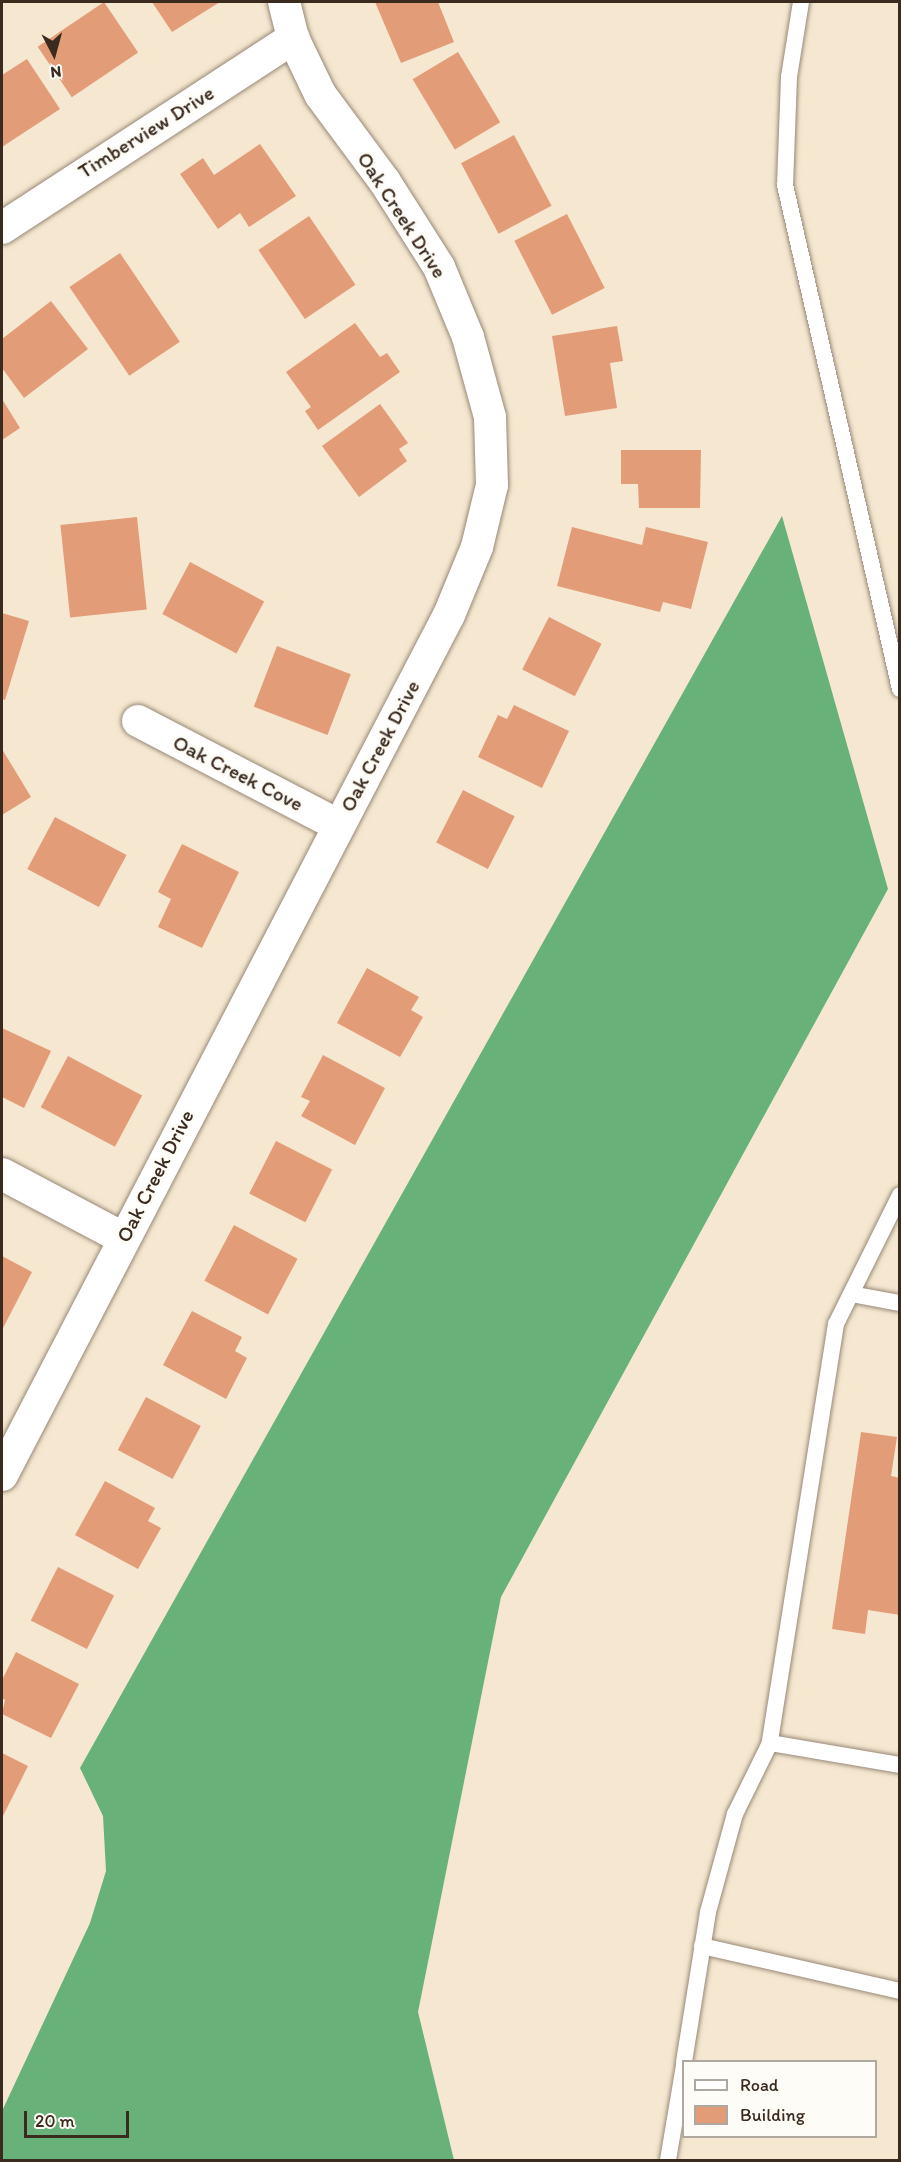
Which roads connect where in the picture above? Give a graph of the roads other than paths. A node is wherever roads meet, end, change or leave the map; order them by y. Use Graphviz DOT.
graph roads {
  1 [pos="284,2"];
  2 [pos="801,2"];
  3 [pos="293,38"];
  4 [pos="2,228"];
  5 [pos="895,657"];
  6 [pos="900,689"];
  7 [pos="138,722"];
  8 [pos="338,825"];
  9 [pos="2,1174"];
  10 [pos="900,1195"];
  11 [pos="123,1238"];
  12 [pos="851,1294"];
  13 [pos="900,1303"];
  14 [pos="2,1475"];
  15 [pos="770,1743"];
  16 [pos="900,1766"];
  17 [pos="702,1946"];
  18 [pos="900,1991"];
  19 [pos="684,2060"];
  20 [pos="682,2076"];
  21 [pos="669,2160"];
  1 -- 3 [label="street, Oak Creek Drive"];
  2 -- 5 [label="lane"];
  3 -- 4 [label="street, Timberview Drive"];
  3 -- 8 [label="street, Oak Creek Drive"];
  5 -- 6 [label="lane"];
  7 -- 8 [label="street, Oak Creek Cove"];
  8 -- 11 [label="street, Oak Creek Drive"];
  9 -- 11 [label="street"];
  10 -- 12 [label="lane"];
  11 -- 14 [label="street, Oak Creek Drive"];
  12 -- 13 [label="lane"];
  12 -- 15 [label="lane"];
  15 -- 16 [label="lane"];
  15 -- 17 [label="lane"];
  17 -- 18 [label="lane"];
  17 -- 19 [label="lane"];
  20 -- 21 [label="lane"];
}
